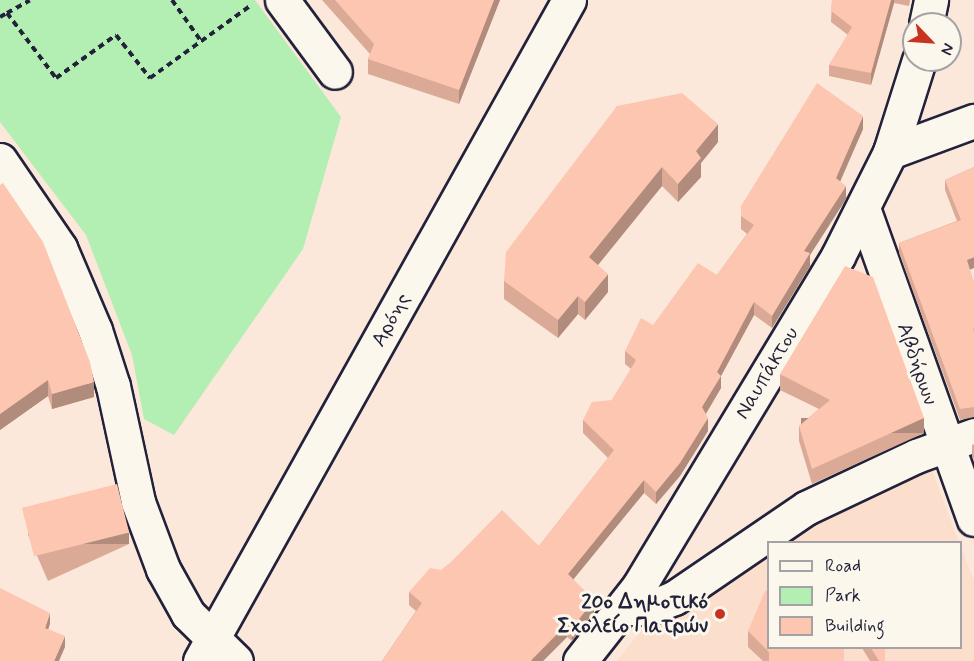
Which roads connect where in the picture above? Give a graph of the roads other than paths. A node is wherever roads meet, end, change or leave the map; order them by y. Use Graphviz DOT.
graph roads {
  1 [pos="282,0"];
  2 [pos="569,0"];
  3 [pos="335,72"];
  4 [pos="915,72"];
  5 [pos="974,121"];
  6 [pos="890,152"];
  7 [pos="0,160"];
  8 [pos="863,208"];
  9 [pos="959,440"];
  10 [pos="974,519"];
  11 [pos="624,608"];
  12 [pos="205,650"];
  13 [pos="236,661"];
  14 [pos="580,661"];
  1 -- 3 [label="street"];
  2 -- 12 [label="street, Αρόης"];
  4 -- 6 [label="street, Ναυπάκτου"];
  5 -- 6 [label="street"];
  6 -- 8 [label="street, Ναυπάκτου"];
  7 -- 12 [label="street"];
  8 -- 9 [label="street, Αβδήρων"];
  8 -- 11 [label="street, Ναυπάκτου"];
  9 -- 10 [label="street, Αβδήρων"];
  9 -- 11 [label="street"];
  11 -- 14 [label="street, Ναυπάκτου"];
  12 -- 13 [label="street"];
}
